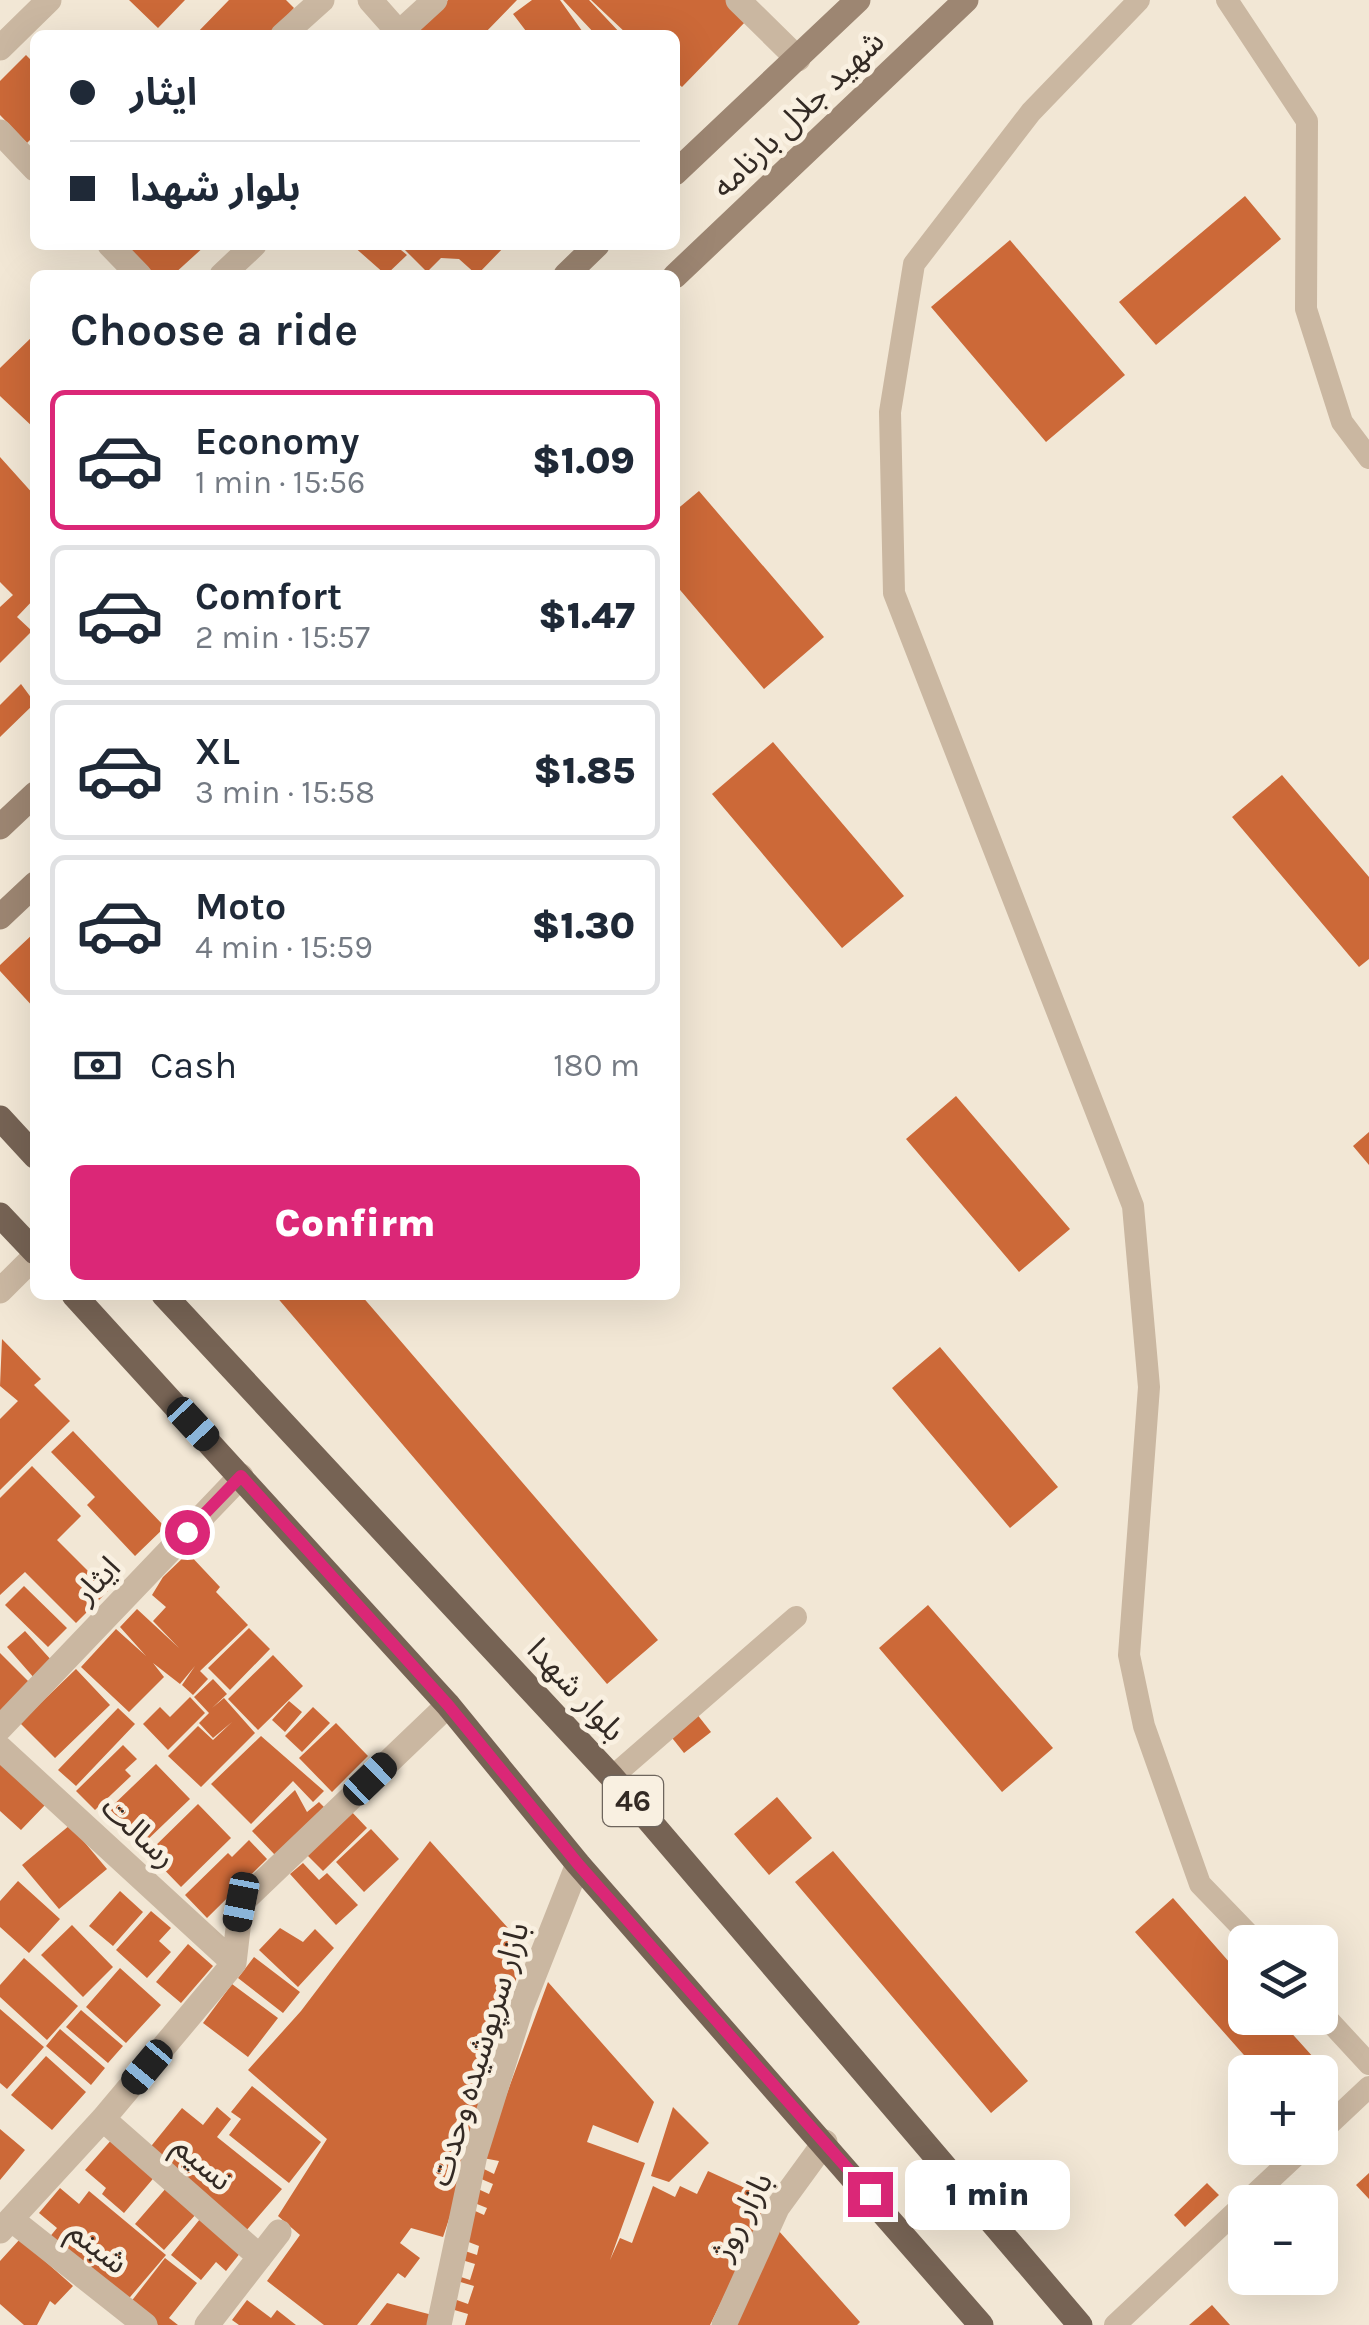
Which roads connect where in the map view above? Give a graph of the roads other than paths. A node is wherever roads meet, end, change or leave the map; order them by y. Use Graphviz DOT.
graph roads {
  1 [pos="49,0"];
  2 [pos="322,0"];
  3 [pos="370,0"];
  4 [pos="435,0"];
  5 [pos="738,0"];
  6 [pos="858,0"];
  7 [pos="966,0"];
  8 [pos="1140,0"];
  9 [pos="1228,0"];
  10 [pos="289,30"];
  11 [pos="396,30"];
  12 [pos="404,30"];
  13 [pos="0,48"];
  14 [pos="798,58"];
  15 [pos="0,132"];
  16 [pos="30,163"];
  17 [pos="680,167"];
  18 [pos="115,250"];
  19 [pos="249,250"];
  20 [pos="592,250"];
  21 [pos="134,270"];
  22 [pos="227,270"];
  23 [pos="571,270"];
  24 [pos="680,271"];
  25 [pos="1369,458"];
  26 [pos="30,799"];
  27 [pos="0,827"];
  28 [pos="30,889"];
  29 [pos="0,917"];
  30 [pos="0,1118"];
  31 [pos="30,1151"];
  32 [pos="0,1215"];
  33 [pos="30,1248"];
  34 [pos="30,1259"];
  35 [pos="0,1290"];
  36 [pos="79,1300"];
  37 [pos="169,1300"];
  38 [pos="241,1476"];
  39 [pos="796,1617"];
  40 [pos="448,1705"];
  41 [pos="0,1728"];
  42 [pos="0,1748"];
  43 [pos="612,1777"];
  44 [pos="578,1864"];
  45 [pos="1240,1925"];
  46 [pos="234,1963"];
  47 [pos="1338,2031"];
  48 [pos="1369,2064"];
  49 [pos="1369,2087"];
  50 [pos="1338,2116"];
  51 [pos="103,2119"];
  52 [pos="825,2142"];
  53 [pos="1286,2165"];
  54 [pos="1264,2185"];
  55 [pos="1228,2219"];
  56 [pos="6,2225"];
  57 [pos="279,2232"];
  58 [pos="260,2257"];
  59 [pos="145,2325"];
  60 [pos="207,2325"];
  61 [pos="439,2325"];
  62 [pos="724,2325"];
  63 [pos="981,2325"];
  64 [pos="1080,2325"];
  65 [pos="1115,2325"];
  1 -- 13 [label="street"];
  2 -- 10 [label="street"];
  3 -- 11 [label="street"];
  4 -- 12 [label="street"];
  5 -- 14 [label="street"];
  6 -- 14 [label="street, شهید جلال بارنامه"];
  7 -- 24 [label="street, شهید جلال بارنامه"];
  8 -- 45 [label="lane"];
  9 -- 25 [label="lane"];
  14 -- 17 [label="street, شهید جلال بارنامه"];
  15 -- 16 [label="street"];
  18 -- 21 [label="street"];
  19 -- 22 [label="street"];
  20 -- 23 [label="street"];
  26 -- 27 [label="street"];
  28 -- 29 [label="street"];
  30 -- 31 [label="main road"];
  32 -- 33 [label="main road"];
  34 -- 35 [label="street"];
  36 -- 38 [label="main road, 46"];
  37 -- 43 [label="main road, بلوار شهدا / 46"];
  38 -- 40 [label="main road, 46"];
  38 -- 41 [label="street, ایثار"];
  39 -- 43 [label="lane"];
  40 -- 44 [label="main road, 46"];
  40 -- 46 [label="street"];
  42 -- 46 [label="street, رسالت"];
  43 -- 64 [label="main road, بلوار شهدا / 46"];
  44 -- 52 [label="main road, 46"];
  44 -- 61 [label="street, بازار سرپوشیده وحدت"];
  46 -- 51 [label="street"];
  47 -- 48 [label="lane"];
  49 -- 50 [label="lane"];
  51 -- 56 [label="street"];
  51 -- 58 [label="street, نسیم"];
  52 -- 62 [label="street, بازار روژ"];
  52 -- 63 [label="main road, 46"];
  53 -- 54 [label="lane"];
  55 -- 65 [label="lane"];
  56 -- 59 [label="street, شبنم"];
  57 -- 58 [label="street"];
  58 -- 60 [label="street"];
}
